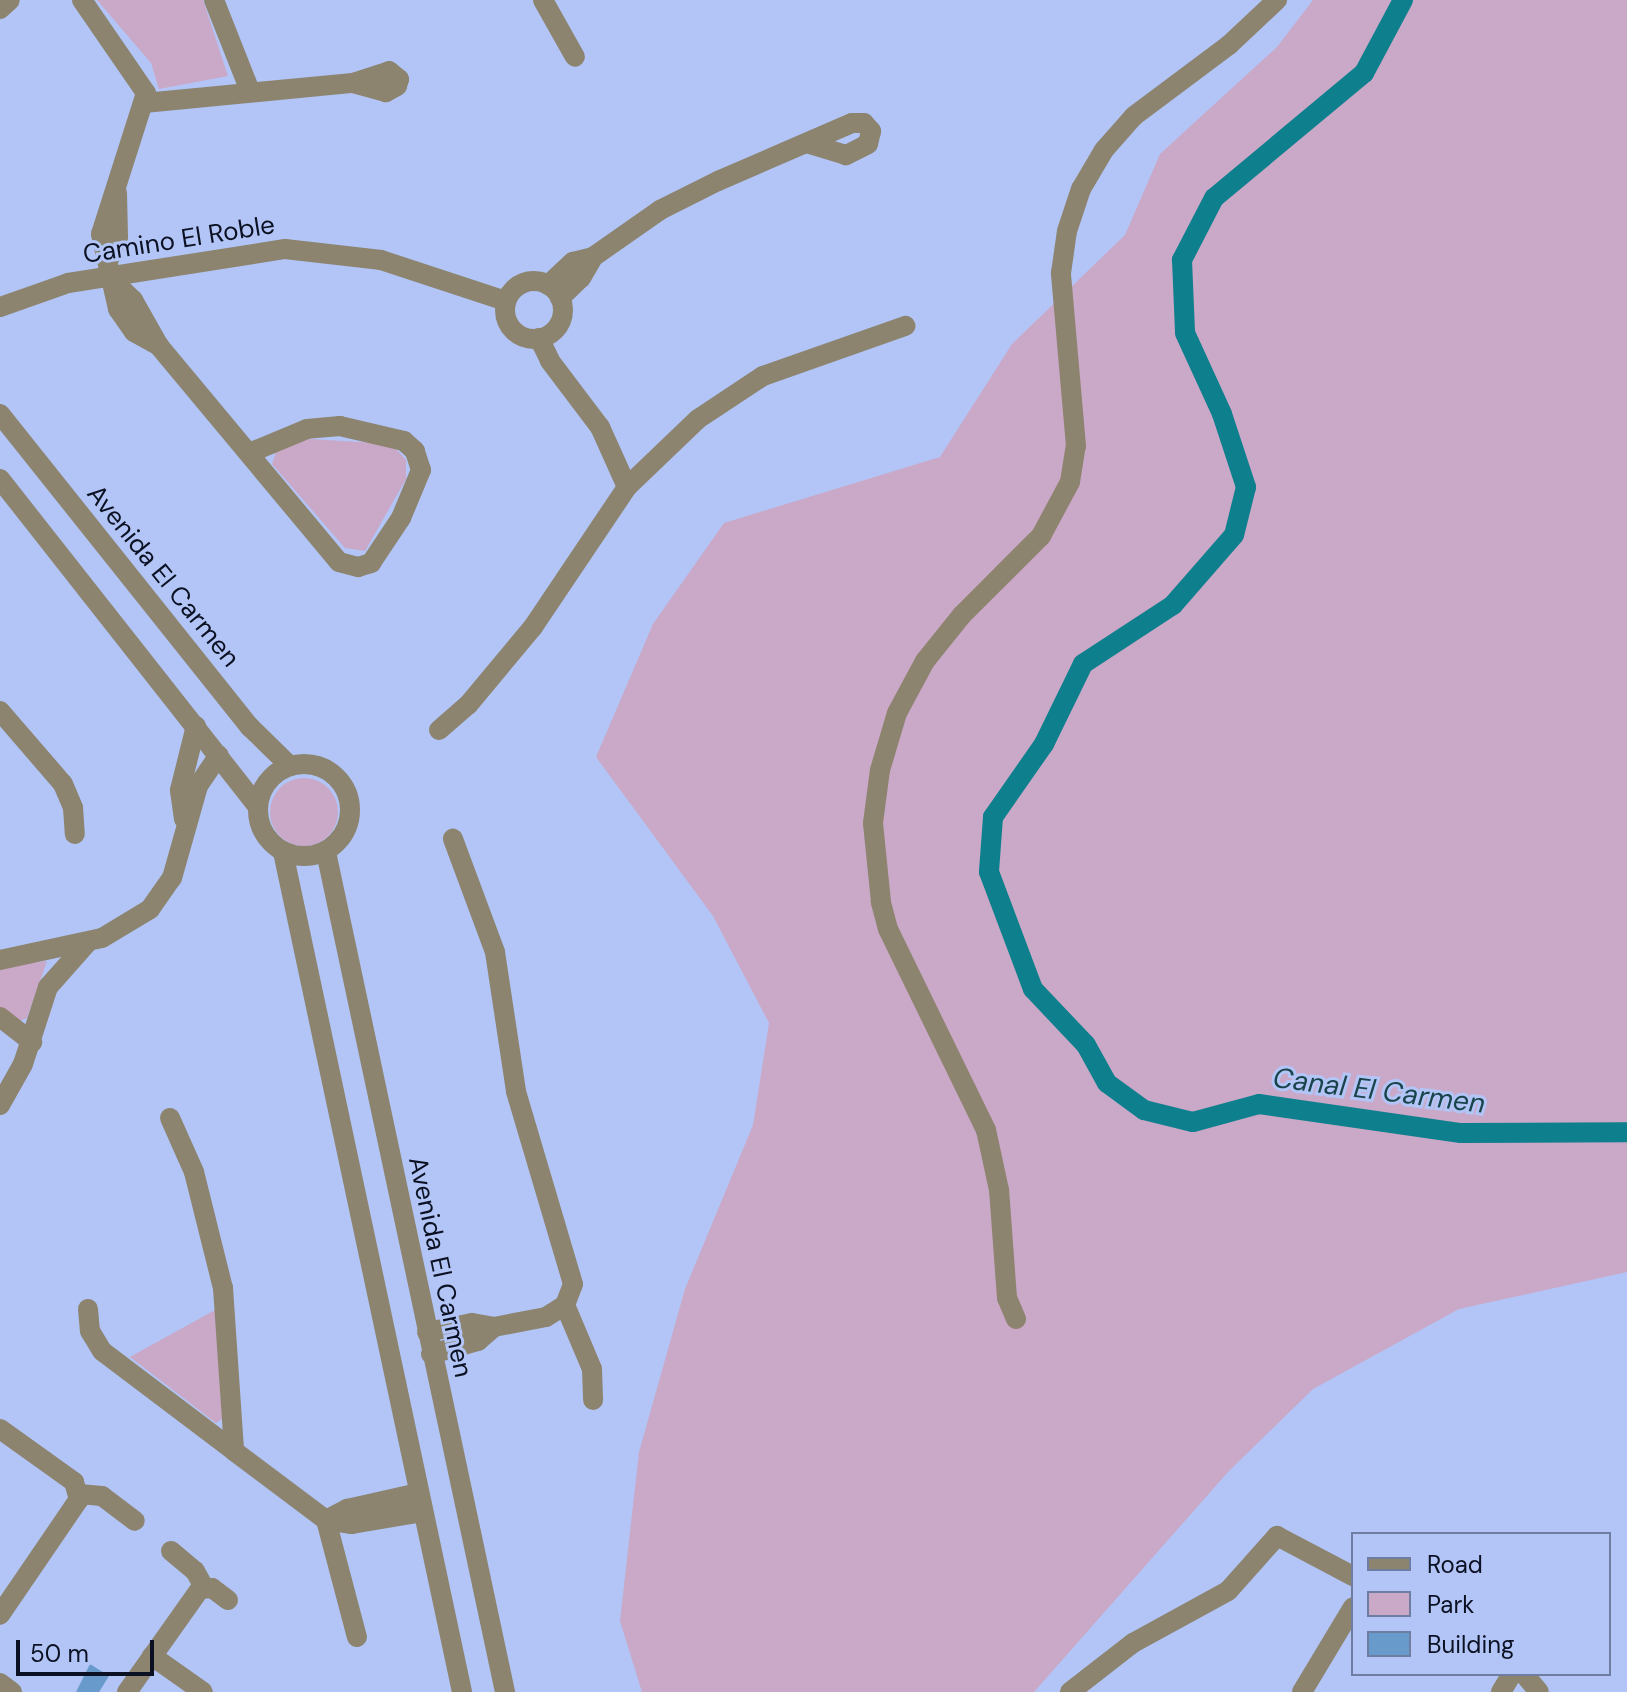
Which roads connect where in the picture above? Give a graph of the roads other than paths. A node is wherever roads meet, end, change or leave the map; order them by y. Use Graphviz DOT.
graph roads {
  1 [pos="10,0"];
  2 [pos="82,0"];
  3 [pos="214,0"];
  4 [pos="543,0"];
  5 [pos="1277,0"];
  6 [pos="0,9"];
  7 [pos="575,57"];
  8 [pos="353,83"];
  9 [pos="250,91"];
  10 [pos="144,103"];
  11 [pos="809,144"];
  12 [pos="108,267"];
  13 [pos="554,291"];
  14 [pos="506,301"];
  15 [pos="0,307"];
  16 [pos="905,326"];
  17 [pos="539,338"];
  18 [pos="0,414"];
  19 [pos="249,453"];
  20 [pos="0,479"];
  21 [pos="627,487"];
  22 [pos="0,711"];
  23 [pos="196,726"];
  24 [pos="439,730"];
  25 [pos="219,755"];
  26 [pos="290,766"];
  27 [pos="258,807"];
  28 [pos="186,827"];
  29 [pos="75,834"];
  30 [pos="453,839"];
  31 [pos="283,852"];
  32 [pos="326,852"];
  33 [pos="90,941"];
  34 [pos="0,960"];
  35 [pos="0,1017"];
  36 [pos="32,1042"];
  37 [pos="0,1105"];
  38 [pos="170,1118"];
  39 [pos="565,1305"];
  40 [pos="88,1309"];
  41 [pos="1016,1319"];
  42 [pos="494,1327"];
  43 [pos="427,1332"];
  44 [pos="431,1354"];
  45 [pos="593,1400"];
  46 [pos="0,1429"];
  47 [pos="234,1451"];
  48 [pos="79,1494"];
  49 [pos="420,1502"];
  50 [pos="326,1520"];
  51 [pos="135,1521"];
  52 [pos="171,1551"];
  53 [pos="1351,1575"];
  54 [pos="204,1587"];
  55 [pos="228,1600"];
  56 [pos="1351,1610"];
  57 [pos="0,1615"];
  58 [pos="357,1637"];
  59 [pos="152,1656"];
  60 [pos="1526,1676"];
  61 [pos="0,1683"];
  62 [pos="12,1692"];
  63 [pos="127,1692"];
  64 [pos="203,1692"];
  65 [pos="462,1692"];
  66 [pos="505,1692"];
  67 [pos="1070,1692"];
  68 [pos="1302,1692"];
  69 [pos="1539,1692"];
  1 -- 6 [label="street"];
  2 -- 10 [label="street"];
  3 -- 9 [label="street"];
  4 -- 7 [label="street"];
  5 -- 41 [label="street"];
  8 -- 9 [label="street"];
  9 -- 10 [label="street"];
  10 -- 12 [label="street"];
  11 -- 13 [label="street"];
  12 -- 14 [label="street, Camino El Roble"];
  12 -- 15 [label="street, Camino El Roble"];
  12 -- 19 [label="street"];
  13 -- 14 [label="street"];
  13 -- 17 [label="street"];
  14 -- 17 [label="street"];
  16 -- 21 [label="street"];
  17 -- 21 [label="street"];
  18 -- 26 [label="street, Avenida El Carmen"];
  19 -- 19 [label="street"];
  20 -- 23 [label="street"];
  21 -- 24 [label="street"];
  22 -- 29 [label="street"];
  23 -- 25 [label="street"];
  23 -- 28 [label="street"];
  25 -- 27 [label="street"];
  25 -- 28 [label="street"];
  26 -- 27 [label="street"];
  26 -- 32 [label="street"];
  27 -- 31 [label="street"];
  28 -- 33 [label="street"];
  30 -- 39 [label="street"];
  31 -- 32 [label="street"];
  31 -- 49 [label="street"];
  32 -- 43 [label="street, Avenida El Carmen"];
  33 -- 34 [label="street"];
  33 -- 36 [label="street"];
  35 -- 36 [label="street"];
  36 -- 37 [label="street"];
  38 -- 47 [label="street"];
  39 -- 42 [label="street"];
  39 -- 45 [label="street"];
  40 -- 47 [label="street"];
  42 -- 43 [label="street"];
  42 -- 44 [label="street"];
  43 -- 44 [label="street, Avenida El Carmen"];
  44 -- 66 [label="street, Avenida El Carmen"];
  46 -- 48 [label="street"];
  47 -- 50 [label="street"];
  48 -- 51 [label="street"];
  48 -- 57 [label="street"];
  49 -- 50 [label="street"];
  49 -- 65 [label="street"];
  50 -- 58 [label="street"];
  52 -- 54 [label="street"];
  53 -- 67 [label="street"];
  54 -- 55 [label="street"];
  54 -- 59 [label="street"];
  56 -- 68 [label="street"];
  59 -- 63 [label="street"];
  59 -- 64 [label="street"];
  60 -- 69 [label="street"];
  61 -- 62 [label="street"];
}
